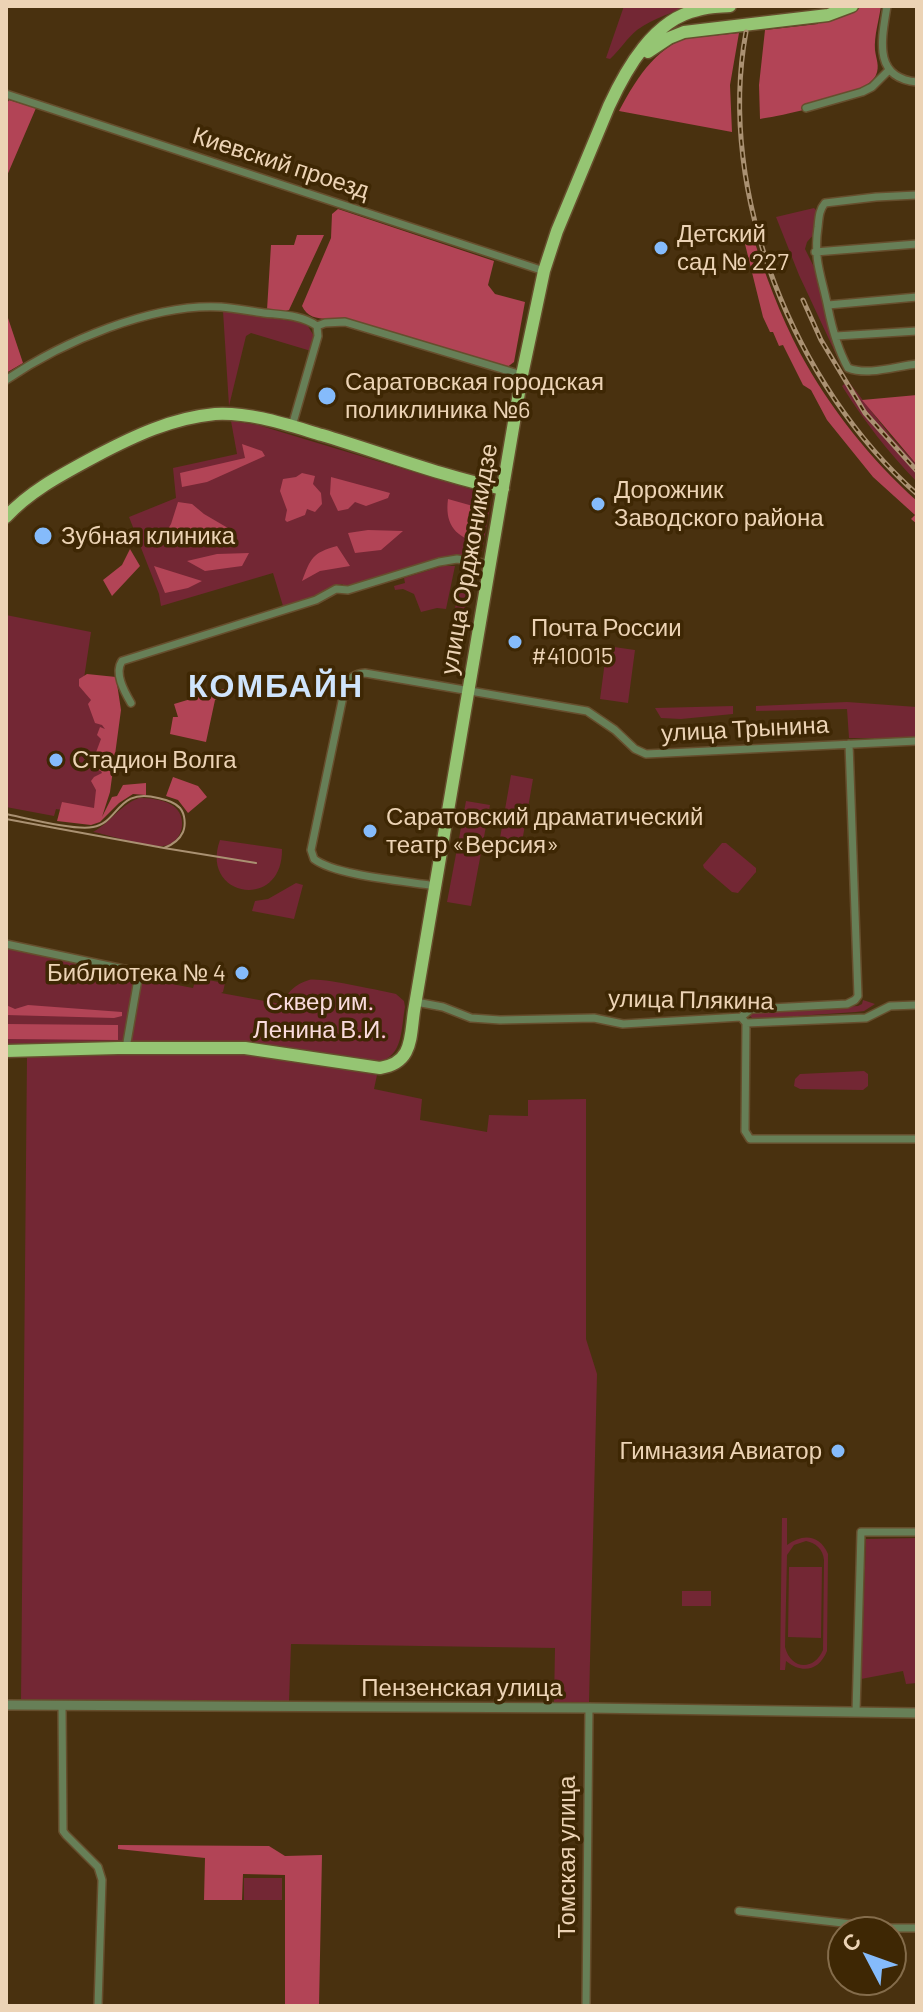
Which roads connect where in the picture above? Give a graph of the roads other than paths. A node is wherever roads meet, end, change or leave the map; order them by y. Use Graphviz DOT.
graph roads {
  1 [pos="730,6"];
  2 [pos="852,6"];
  3 [pos="887,6"];
  4 [pos="889,70"];
  5 [pos="627,72"];
  6 [pos="917,82"];
  7 [pos="6,95"];
  8 [pos="806,108"];
  9 [pos="917,195"];
  10 [pos="917,244"];
  11 [pos="815,252"];
  12 [pos="544,271"];
  13 [pos="917,297"];
  14 [pos="828,305"];
  15 [pos="317,326"];
  16 [pos="917,331"];
  17 [pos="836,336"];
  18 [pos="917,364"];
  19 [pos="522,375"];
  20 [pos="6,380"];
  21 [pos="292,426"];
  22 [pos="503,489"];
  23 [pos="6,517"];
  24 [pos="490,564"];
  25 [pos="468,691"];
  26 [pos="131,703"];
  27 [pos="917,741"];
  28 [pos="849,744"];
  29 [pos="436,886"];
  30 [pos="6,944"];
  31 [pos="416,1002"];
  32 [pos="917,1005"];
  33 [pos="744,1020"];
  34 [pos="126,1048"];
  35 [pos="6,1051"];
  36 [pos="917,1139"];
  37 [pos="917,1532"];
  38 [pos="6,1705"];
  39 [pos="62,1705"];
  40 [pos="589,1708"];
  41 [pos="856,1712"];
  42 [pos="917,1713"];
  43 [pos="739,1911"];
  44 [pos="917,1928"];
  45 [pos="98,2006"];
  46 [pos="586,2006"];
  1 -- 5 [label="main road, улица Орджоникидзе"];
  2 -- 5 [label="main road, улица Орджоникидзе"];
  3 -- 4 [label="street"];
  4 -- 6 [label="street"];
  4 -- 8 [label="street"];
  5 -- 12 [label="main road, улица Орджоникидзе"];
  7 -- 12 [label="street, Киевский проезд"];
  9 -- 11 [label="street"];
  10 -- 11 [label="street"];
  11 -- 14 [label="street"];
  12 -- 19 [label="main road, улица Орджоникидзе"];
  13 -- 14 [label="street"];
  14 -- 17 [label="street"];
  15 -- 19 [label="street"];
  15 -- 20 [label="street"];
  15 -- 21 [label="street"];
  16 -- 17 [label="street"];
  17 -- 18 [label="street"];
  19 -- 22 [label="main road, улица Орджоникидзе"];
  21 -- 22 [label="main road"];
  21 -- 23 [label="main road"];
  22 -- 24 [label="main road, улица Орджоникидзе"];
  24 -- 25 [label="main road, улица Орджоникидзе"];
  24 -- 26 [label="street"];
  25 -- 28 [label="street, улица Трынина"];
  25 -- 29 [label="main road, улица Орджоникидзе"];
  25 -- 29 [label="street, улица Орджоникидзе"];
  27 -- 28 [label="street, улица Трынина"];
  28 -- 33 [label="street"];
  29 -- 31 [label="main road, улица Орджоникидзе"];
  30 -- 34 [label="street"];
  31 -- 33 [label="street, улица Плякина"];
  31 -- 34 [label="main road, улица Орджоникидзе"];
  32 -- 33 [label="street, улица Плякина"];
  33 -- 36 [label="street"];
  34 -- 35 [label="main road"];
  37 -- 41 [label="street"];
  38 -- 39 [label="street, Пензенская улица"];
  39 -- 40 [label="street, Пензенская улица"];
  39 -- 45 [label="street"];
  40 -- 41 [label="street, Пензенская улица"];
  40 -- 46 [label="street, Томская улица"];
  41 -- 42 [label="street, Пензенская улица"];
  43 -- 44 [label="street"];
}
